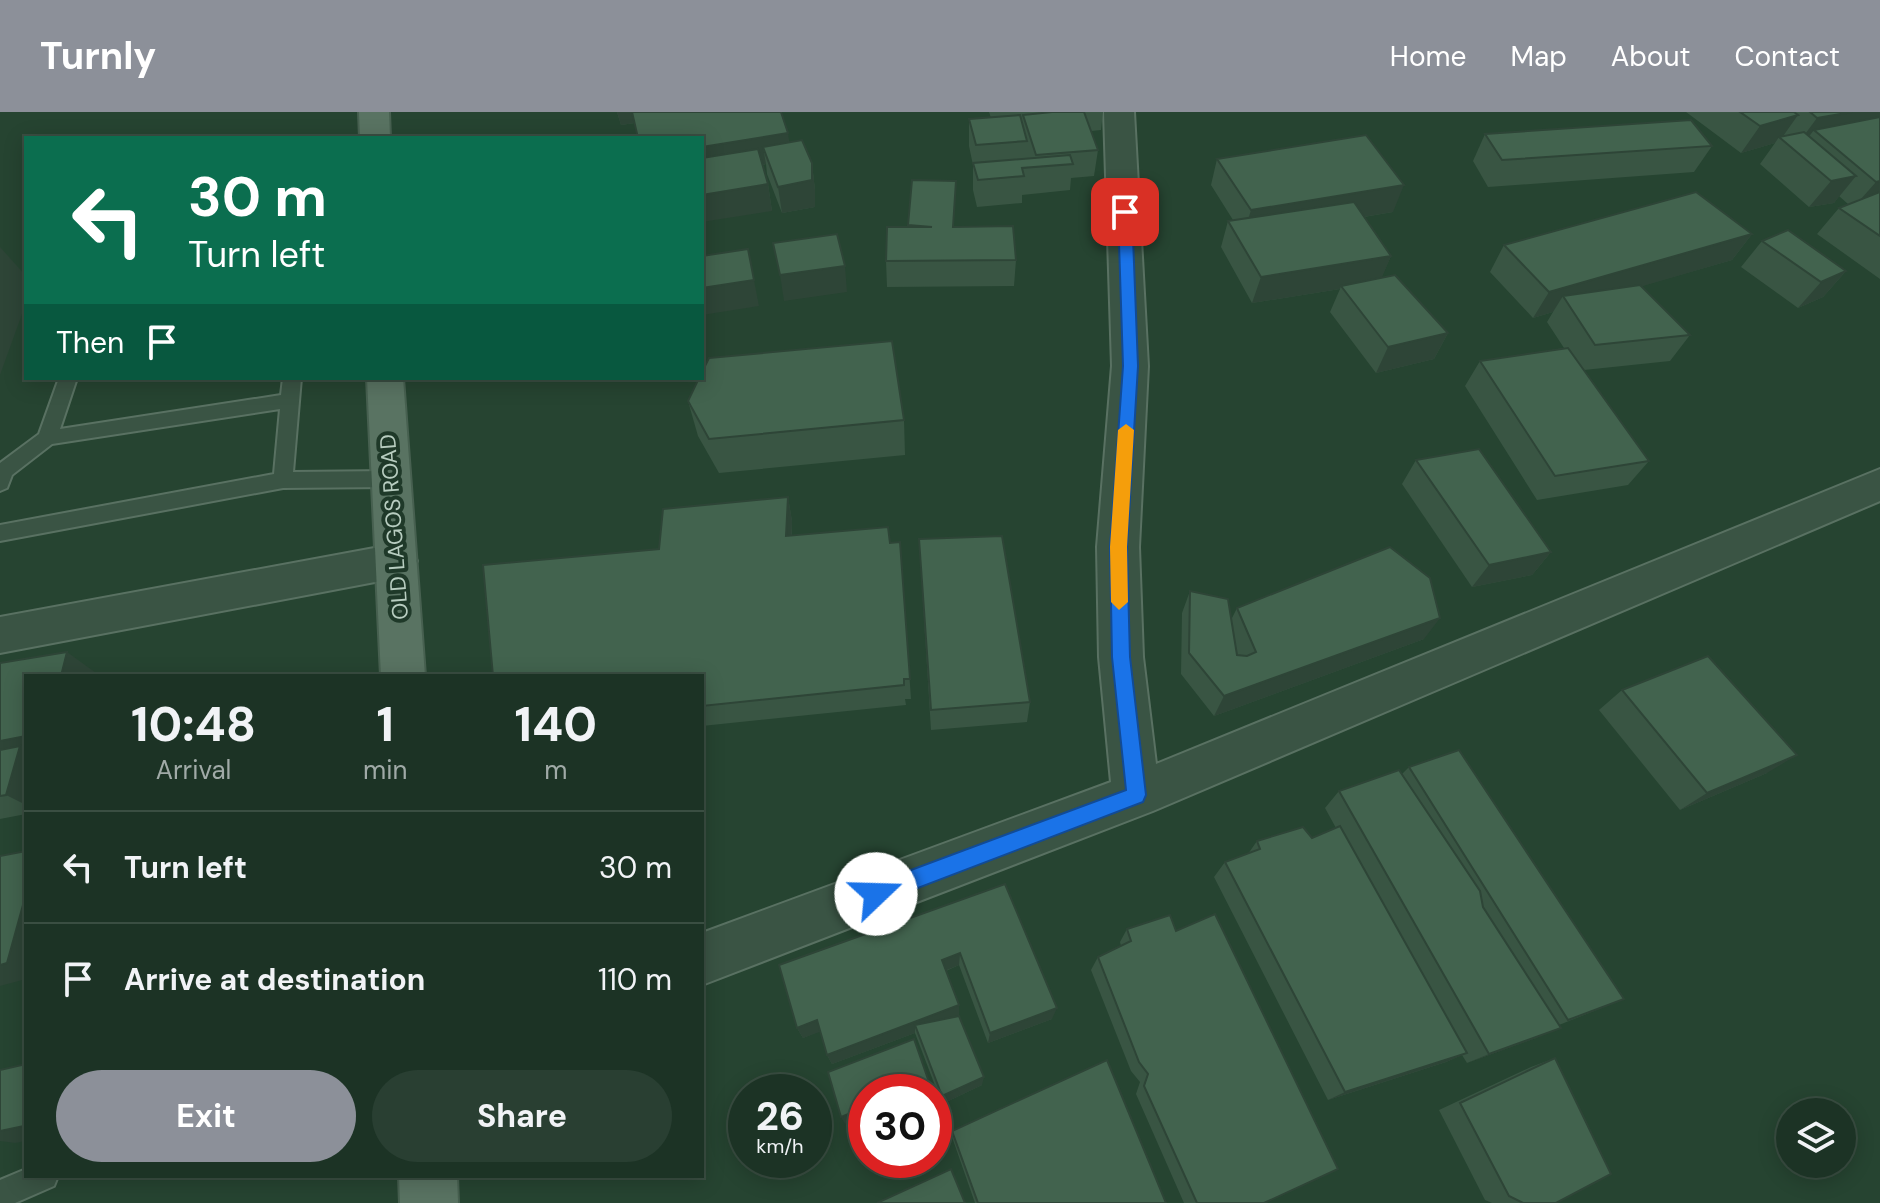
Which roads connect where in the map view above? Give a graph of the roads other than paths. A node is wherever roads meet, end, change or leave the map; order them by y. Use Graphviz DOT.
graph roads {
  1 [pos="374,112"];
  2 [pos="1119,112"];
  3 [pos="375,136"];
  4 [pos="67,380"];
  5 [pos="292,380"];
  6 [pos="385,380"];
  7 [pos="291,400"];
  8 [pos="47,438"];
  9 [pos="390,479"];
  10 [pos="283,480"];
  11 [pos="0,483"];
  12 [pos="1880,484"];
  13 [pos="0,533"];
  14 [pos="396,561"];
  15 [pos="0,635"];
  16 [pos="403,674"];
  17 [pos="1136,795"];
  18 [pos="704,958"];
  19 [pos="39,1178"];
  20 [pos="428,1178"];
  21 [pos="0,1195"];
  22 [pos="429,1203"];
  1 -- 3 [label="main road"];
  2 -- 17 [label="street"];
  4 -- 8 [label="lane"];
  5 -- 7 [label="lane"];
  6 -- 9 [label="main road, OLD LAGOS ROAD"];
  7 -- 8 [label="lane"];
  7 -- 10 [label="lane"];
  8 -- 11 [label="lane"];
  9 -- 10 [label="lane"];
  9 -- 14 [label="main road, OLD LAGOS ROAD"];
  10 -- 13 [label="lane"];
  12 -- 17 [label="street"];
  14 -- 15 [label="street"];
  14 -- 16 [label="main road, OLD LAGOS ROAD"];
  17 -- 18 [label="street"];
  19 -- 21 [label="lane"];
  20 -- 22 [label="main road"];
}
